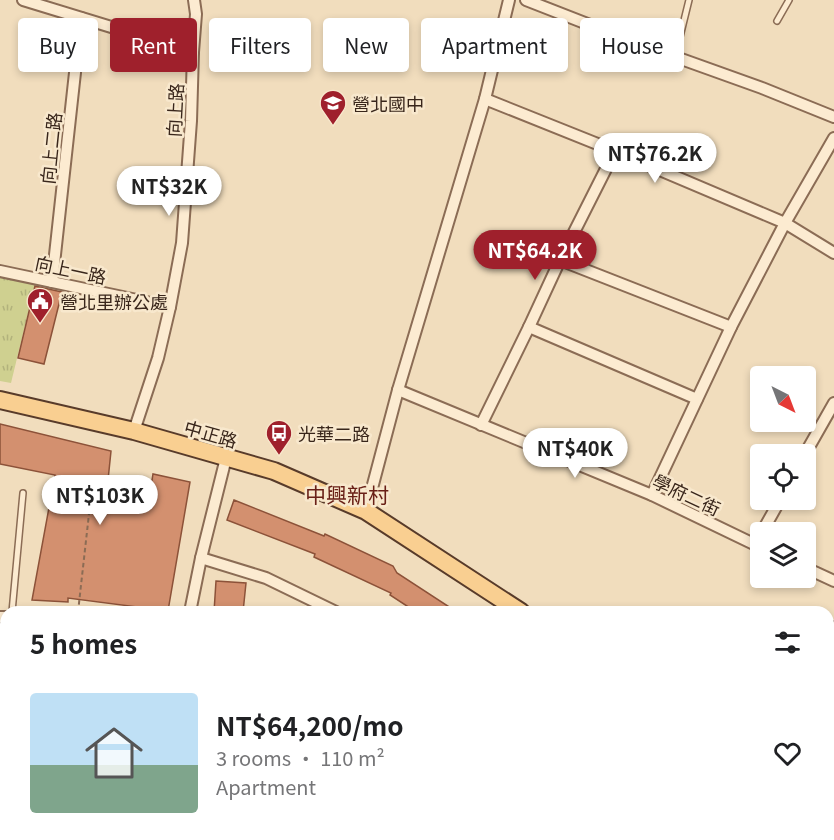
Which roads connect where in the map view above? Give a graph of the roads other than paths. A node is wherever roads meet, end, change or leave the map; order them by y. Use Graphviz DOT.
graph roads {
  1 [pos="23,0"];
  2 [pos="194,0"];
  3 [pos="509,0"];
  4 [pos="526,0"];
  5 [pos="689,0"];
  6 [pos="789,0"];
  7 [pos="81,18"];
  8 [pos="196,18"];
  9 [pos="684,20"];
  10 [pos="580,21"];
  11 [pos="777,21"];
  12 [pos="684,60"];
  13 [pos="75,72"];
  14 [pos="192,72"];
  15 [pos="485,99"];
  16 [pos="834,117"];
  17 [pos="834,138"];
  18 [pos="615,151"];
  19 [pos="785,223"];
  20 [pos="834,253"];
  21 [pos="560,260"];
  22 [pos="0,271"];
  23 [pos="52,282"];
  24 [pos="170,306"];
  25 [pos="530,327"];
  26 [pos="731,327"];
  27 [pos="398,390"];
  28 [pos="697,399"];
  29 [pos="0,400"];
  30 [pos="834,403"];
  31 [pos="482,425"];
  32 [pos="134,431"];
  33 [pos="811,444"];
  34 [pos="226,458"];
  35 [pos="23,493"];
  36 [pos="652,495"];
  37 [pos="366,511"];
  38 [pos="750,536"];
  39 [pos="201,558"];
  40 [pos="816,573"];
  41 [pos="834,581"];
  42 [pos="13,606"];
  43 [pos="191,606"];
  44 [pos="324,606"];
  45 [pos="513,606"];
  1 -- 7 [label="street"];
  2 -- 8 [label="street, 向上路"];
  3 -- 15 [label="street"];
  4 -- 10 [label="street"];
  5 -- 9 [label="lane"];
  6 -- 11 [label="lane"];
  12 -- 16 [label="street"];
  13 -- 23 [label="street, 向上二路"];
  14 -- 24 [label="street, 向上路"];
  15 -- 18 [label="street"];
  15 -- 27 [label="street"];
  17 -- 19 [label="street"];
  18 -- 19 [label="street"];
  18 -- 21 [label="street"];
  19 -- 20 [label="street"];
  19 -- 26 [label="street"];
  21 -- 25 [label="street"];
  21 -- 26 [label="street"];
  22 -- 23 [label="street, 向上一路"];
  23 -- 24 [label="street, 向上一路"];
  24 -- 32 [label="street, 向上路"];
  25 -- 28 [label="street"];
  25 -- 31 [label="street"];
  26 -- 28 [label="street"];
  27 -- 31 [label="street, 學府二街"];
  27 -- 37 [label="street"];
  28 -- 36 [label="street"];
  29 -- 32 [label="main road, 中正路"];
  30 -- 33 [label="street"];
  31 -- 36 [label="street, 學府二街"];
  32 -- 34 [label="main road, 中正路"];
  34 -- 37 [label="main road, 中正路"];
  34 -- 39 [label="street"];
  35 -- 42 [label="lane"];
  36 -- 38 [label="street, 學府二街"];
  37 -- 45 [label="main road, 中正路"];
  39 -- 43 [label="street"];
  39 -- 44 [label="street"];
  40 -- 41 [label="street"];
}
